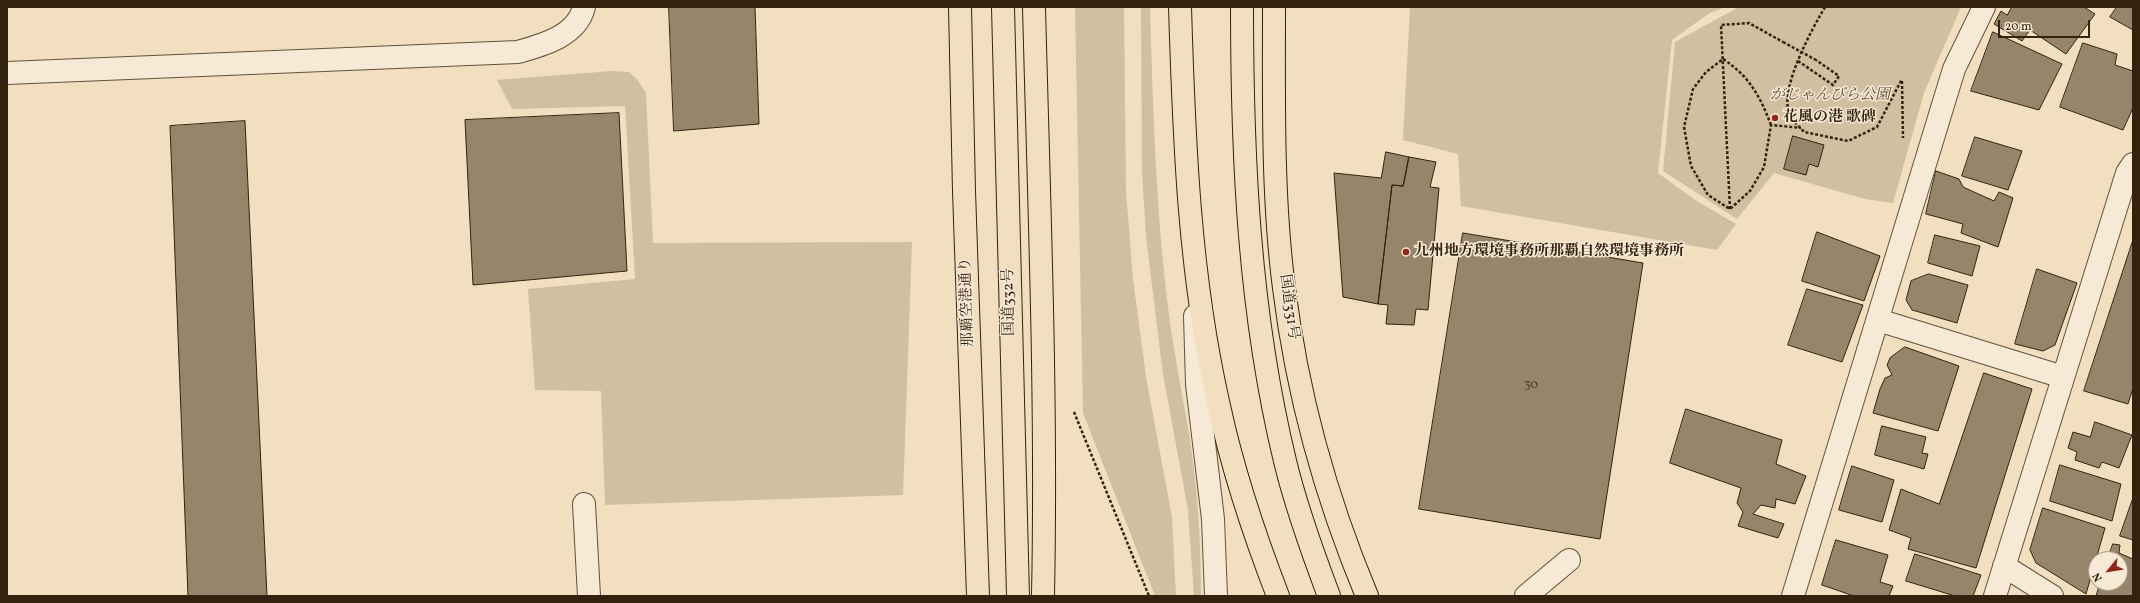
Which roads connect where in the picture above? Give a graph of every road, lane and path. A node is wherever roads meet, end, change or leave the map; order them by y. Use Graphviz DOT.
graph roads {
  1 [pos="584,7"];
  2 [pos="960,7"];
  3 [pos="1003,7"];
  4 [pos="1034,7"];
  5 [pos="1180,7"];
  6 [pos="1242,7"];
  7 [pos="1274,7"];
  8 [pos="1825,7"];
  9 [pos="1984,7"];
  10 [pos="1723,59"];
  11 [pos="1798,61"];
  12 [pos="7,73"];
  13 [pos="1902,79"];
  14 [pos="1771,125"];
  15 [pos="1801,128"];
  16 [pos="2133,164"];
  17 [pos="1730,209"];
  18 [pos="1193,246"];
  19 [pos="1878,320"];
  20 [pos="2063,377"];
  21 [pos="1074,412"];
  22 [pos="584,504"];
  23 [pos="1569,560"];
  24 [pos="2004,566"];
  25 [pos="589,596"];
  26 [pos="978,596"];
  27 [pos="1018,596"];
  28 [pos="1043,596"];
  29 [pos="1149,596"];
  30 [pos="1216,596"];
  31 [pos="1278,596"];
  32 [pos="1329,596"];
  33 [pos="1367,596"];
  34 [pos="1526,596"];
  35 [pos="1793,596"];
  36 [pos="1995,596"];
  37 [pos="2052,596"];
  1 -- 12 [label="street"];
  2 -- 26 [label="highway, 那覇空港通り"];
  3 -- 27 [label="highway, 国道332号"];
  4 -- 28 [label="highway, 国道332号"];
  5 -- 18 [label="highway"];
  6 -- 32 [label="highway, 国道331号"];
  7 -- 33 [label="highway, 国道331号"];
  8 -- 11 [label="path"];
  9 -- 19 [label="street"];
  10 -- 11 [label="path, bridge"];
  10 -- 14 [label="path"];
  10 -- 17 [label="path"];
  10 -- 17 [label="path"];
  11 -- 15 [label="path"];
  13 -- 15 [label="path"];
  14 -- 15 [label="path"];
  14 -- 17 [label="path"];
  16 -- 20 [label="street"];
  18 -- 30 [label="street"];
  18 -- 31 [label="highway"];
  19 -- 20 [label="street"];
  19 -- 35 [label="street"];
  20 -- 24 [label="street"];
  21 -- 29 [label="path"];
  22 -- 25 [label="street"];
  23 -- 34 [label="street"];
  24 -- 36 [label="street"];
  24 -- 37 [label="street"];
}
